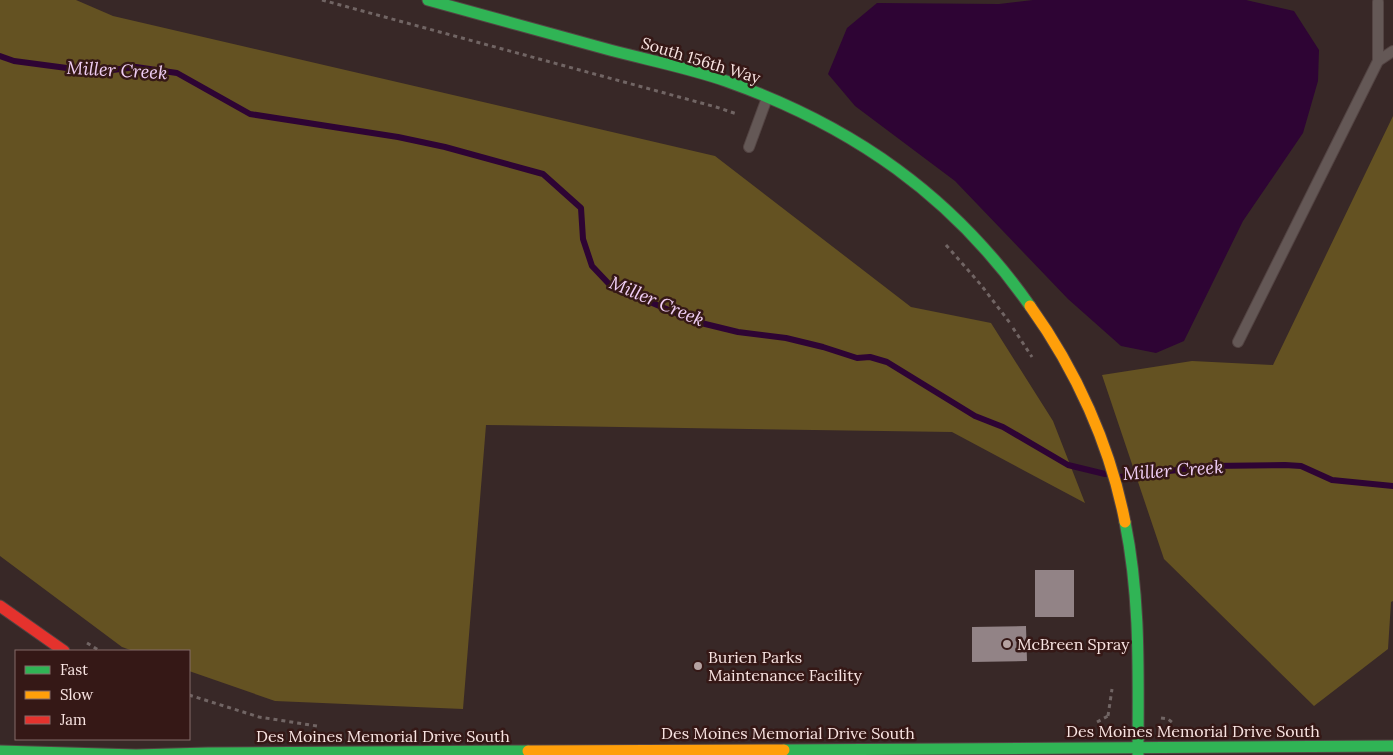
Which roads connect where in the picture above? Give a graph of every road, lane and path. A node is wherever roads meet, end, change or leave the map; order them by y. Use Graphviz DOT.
graph roads {
  1 [pos="428,0"];
  2 [pos="1378,2"];
  3 [pos="1393,51"];
  4 [pos="1378,61"];
  5 [pos="768,97"];
  6 [pos="749,147"];
  7 [pos="1238,342"];
  8 [pos="0,606"];
  9 [pos="63,650"];
  10 [pos="1113,685"];
  11 [pos="1108,716"];
  12 [pos="195,743"];
  13 [pos="1393,746"];
  14 [pos="1138,751"];
  15 [pos="0,752"];
  16 [pos="669,752"];
  17 [pos="208,753"];
  18 [pos="488,754"];
  19 [pos="136,755"];
  1 -- 5 [label="street, South 156th Way"];
  2 -- 4 [label="lane"];
  3 -- 4 [label="lane"];
  4 -- 7 [label="lane"];
  5 -- 6 [label="lane"];
  5 -- 14 [label="street, South 156th Way"];
  8 -- 9 [label="street"];
  10 -- 11 [label="path"];
  12 -- 17 [label="street"];
  13 -- 14 [label="street, Des Moines Memorial Drive South"];
  14 -- 16 [label="street, Des Moines Memorial Drive South"];
  15 -- 19 [label="street, Des Moines Memorial Drive South"];
  16 -- 18 [label="street, Des Moines Memorial Drive South"];
  17 -- 18 [label="street, Des Moines Memorial Drive South"];
  17 -- 19 [label="street, Des Moines Memorial Drive South"];
}
